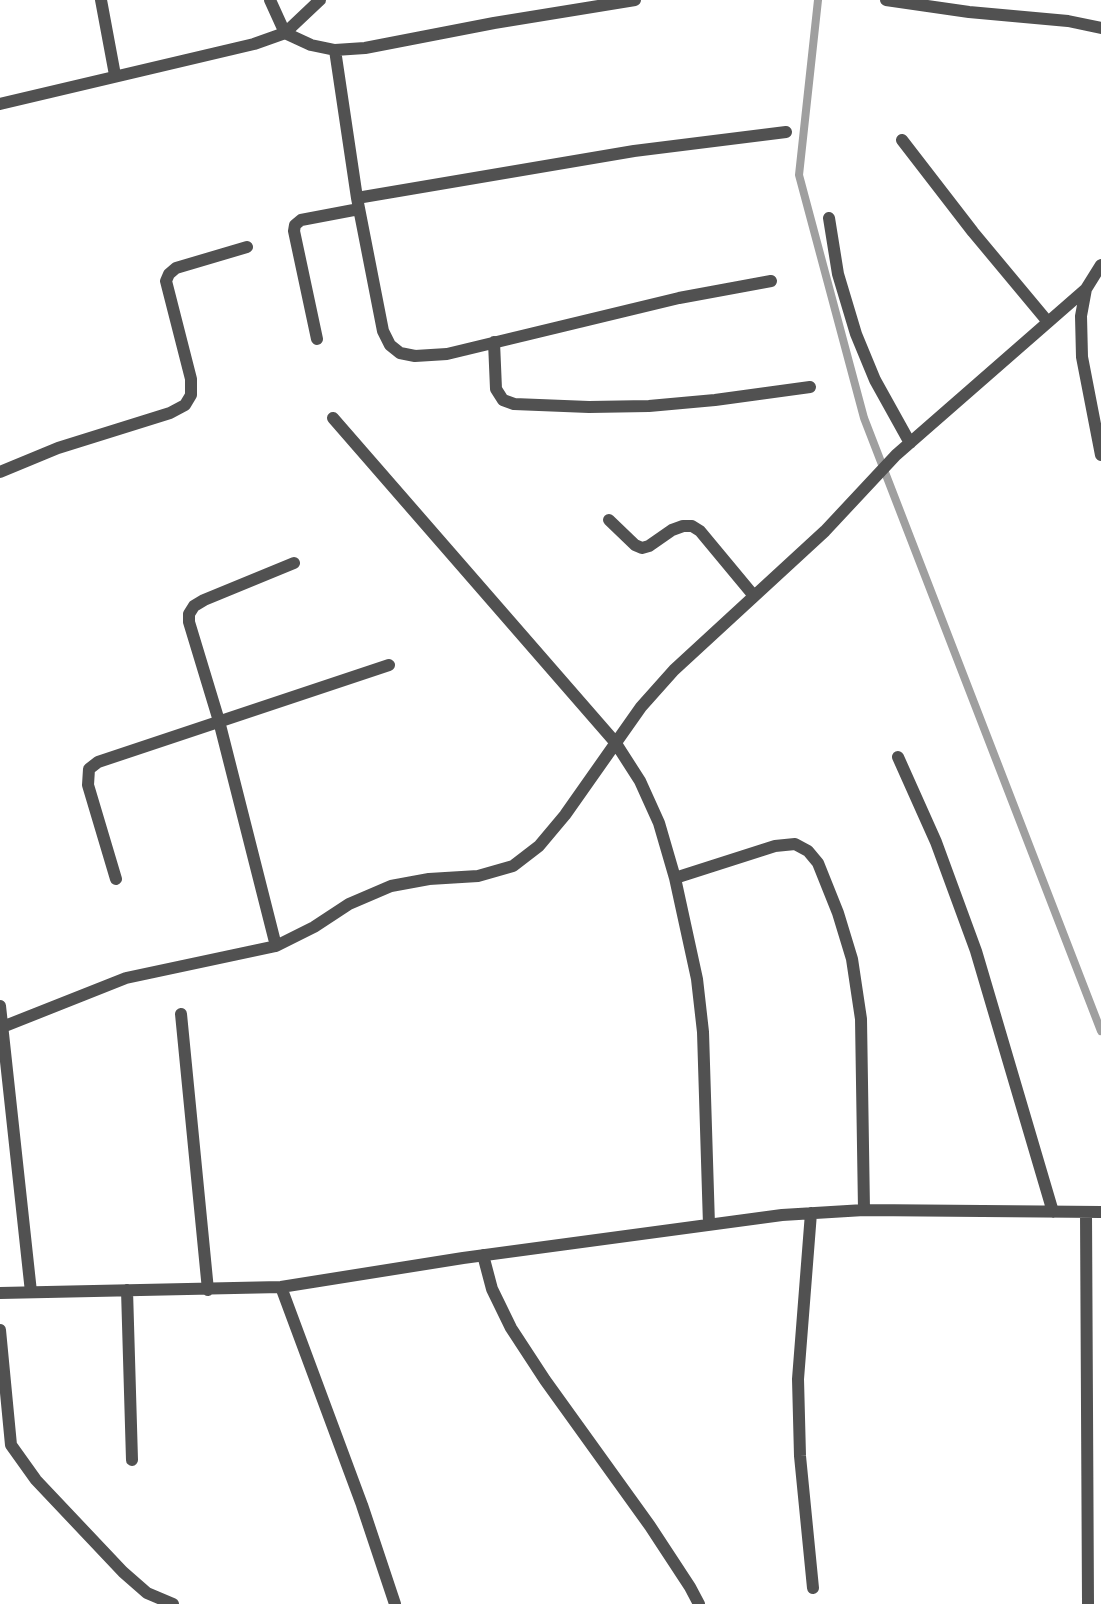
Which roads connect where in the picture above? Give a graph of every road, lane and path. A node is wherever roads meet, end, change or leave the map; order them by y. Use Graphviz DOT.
graph roads {
  1 [pos="101,0"];
  2 [pos="270,0"];
  3 [pos="320,0"];
  4 [pos="635,0"];
  5 [pos="886,0"];
  6 [pos="1101,28"];
  7 [pos="285,33"];
  8 [pos="334,50"];
  9 [pos="115,76"];
  10 [pos="0,104"];
  11 [pos="786,132"];
  12 [pos="902,140"];
  13 [pos="358,203"];
  14 [pos="829,218"];
  15 [pos="247,247"];
  16 [pos="1101,265"];
  17 [pos="771,281"];
  18 [pos="1086,289"];
  19 [pos="1048,322"];
  20 [pos="317,339"];
  21 [pos="494,342"];
  22 [pos="810,387"];
  23 [pos="333,418"];
  24 [pos="910,443"];
  25 [pos="1101,455"];
  26 [pos="0,472"];
  27 [pos="609,520"];
  28 [pos="294,563"];
  29 [pos="754,596"];
  30 [pos="389,665"];
  31 [pos="219,720"];
  32 [pos="615,742"];
  33 [pos="898,757"];
  34 [pos="116,878"];
  35 [pos="675,878"];
  36 [pos="276,946"];
  37 [pos="0,1006"];
  38 [pos="181,1014"];
  39 [pos="1,1027"];
  40 [pos="864,1210"];
  41 [pos="1053,1212"];
  42 [pos="1086,1212"];
  43 [pos="1101,1212"];
  44 [pos="812,1213"];
  45 [pos="709,1225"];
  46 [pos="483,1255"];
  47 [pos="281,1287"];
  48 [pos="127,1290"];
  49 [pos="208,1290"];
  50 [pos="31,1292"];
  51 [pos="0,1293"];
  52 [pos="0,1330"];
  53 [pos="5,1448"];
  54 [pos="132,1460"];
  55 [pos="813,1588"];
  56 [pos="173,1604"];
  57 [pos="395,1604"];
  58 [pos="699,1604"];
  59 [pos="1088,1604"];
  1 -- 9 [label="street"];
  2 -- 7 [label="street"];
  3 -- 7 [label="street"];
  4 -- 8 [label="street"];
  5 -- 6 [label="street"];
  7 -- 8 [label="street"];
  7 -- 9 [label="street"];
  8 -- 13 [label="street"];
  9 -- 10 [label="street"];
  11 -- 13 [label="street"];
  12 -- 19 [label="street"];
  13 -- 20 [label="street"];
  13 -- 21 [label="street"];
  14 -- 24 [label="street"];
  15 -- 26 [label="street"];
  16 -- 18 [label="street"];
  17 -- 21 [label="street"];
  18 -- 19 [label="street"];
  18 -- 25 [label="street"];
  19 -- 24 [label="street"];
  21 -- 22 [label="street"];
  23 -- 32 [label="street"];
  24 -- 29 [label="street"];
  27 -- 29 [label="street"];
  28 -- 31 [label="street"];
  29 -- 32 [label="street"];
  30 -- 31 [label="street"];
  31 -- 34 [label="street"];
  31 -- 36 [label="street"];
  32 -- 35 [label="street"];
  32 -- 36 [label="street"];
  33 -- 41 [label="street"];
  35 -- 40 [label="street"];
  35 -- 45 [label="street"];
  36 -- 39 [label="street"];
  37 -- 39 [label="street"];
  38 -- 49 [label="street"];
  39 -- 50 [label="street"];
  40 -- 41 [label="street"];
  40 -- 44 [label="street"];
  41 -- 42 [label="street"];
  42 -- 43 [label="street"];
  42 -- 59 [label="street"];
  44 -- 45 [label="street"];
  44 -- 55 [label="street"];
  45 -- 46 [label="street"];
  46 -- 47 [label="street"];
  46 -- 58 [label="street"];
  47 -- 49 [label="street"];
  47 -- 57 [label="street"];
  48 -- 49 [label="street"];
  48 -- 50 [label="street"];
  48 -- 54 [label="street"];
  50 -- 51 [label="street"];
  52 -- 53 [label="street"];
  53 -- 56 [label="street"];
}
